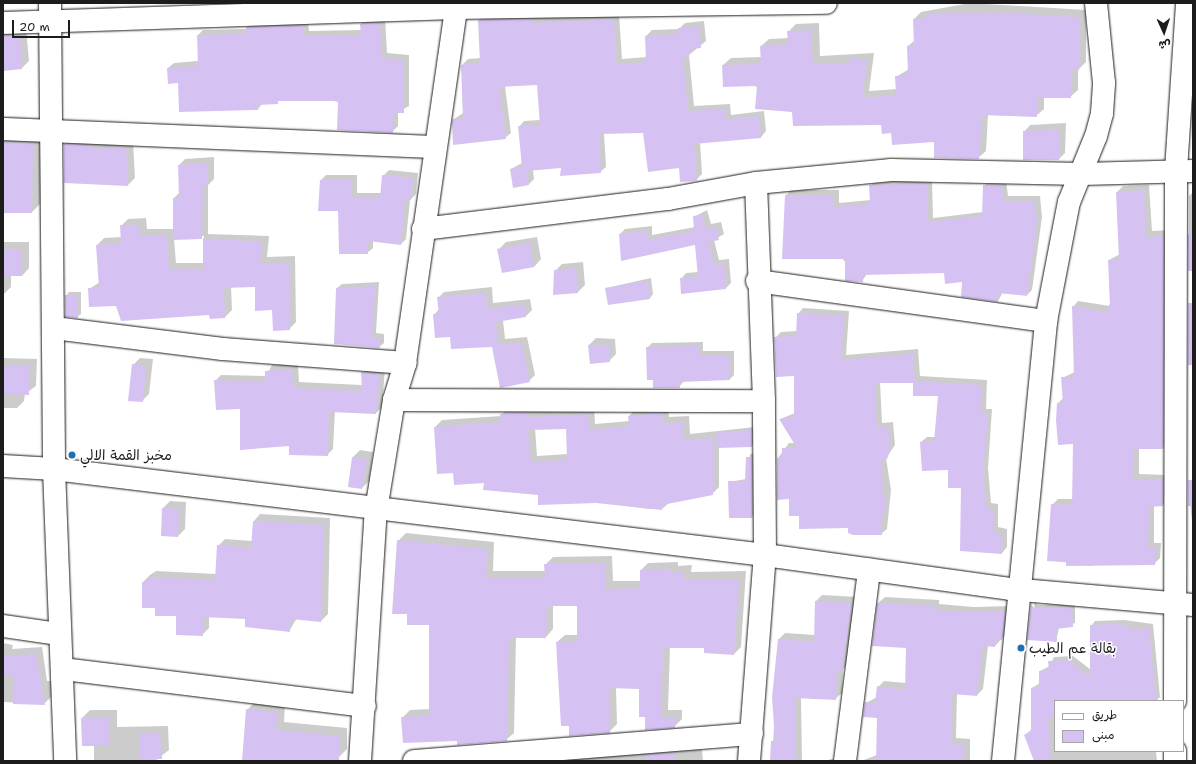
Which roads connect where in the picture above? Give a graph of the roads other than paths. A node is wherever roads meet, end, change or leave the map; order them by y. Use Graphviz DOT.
graph roads {
  1 [pos="826,3"];
  2 [pos="1096,3"];
  3 [pos="1187,3"];
  4 [pos="456,6"];
  5 [pos="51,11"];
  6 [pos="3,23"];
  7 [pos="3,129"];
  8 [pos="51,131"];
  9 [pos="434,147"];
  10 [pos="1185,170"];
  11 [pos="1082,174"];
  12 [pos="756,183"];
  13 [pos="423,229"];
  14 [pos="757,281"];
  15 [pos="1046,321"];
  16 [pos="54,328"];
  17 [pos="405,363"];
  18 [pos="394,400"];
  19 [pos="764,401"];
  20 [pos="3,466"];
  21 [pos="54,468"];
  22 [pos="376,510"];
  23 [pos="765,555"];
  24 [pos="869,570"];
  25 [pos="1018,589"];
  26 [pos="1184,604"];
  27 [pos="3,626"];
  28 [pos="58,634"];
  29 [pos="63,669"];
  30 [pos="1175,700"];
  31 [pos="365,706"];
  32 [pos="752,734"];
  33 [pos="606,754"];
  34 [pos="65,761"];
  35 [pos="360,761"];
  36 [pos="414,761"];
  37 [pos="749,761"];
  38 [pos="845,761"];
  39 [pos="1003,761"];
  1 -- 4 [label="street"];
  2 -- 11 [label="street"];
  3 -- 10 [label="street"];
  4 -- 5 [label="street"];
  4 -- 9 [label="street"];
  5 -- 6 [label="street"];
  5 -- 8 [label="street"];
  7 -- 8 [label="street"];
  8 -- 9 [label="street"];
  8 -- 16 [label="street"];
  9 -- 13 [label="street"];
  10 -- 11 [label="street"];
  10 -- 26 [label="street"];
  11 -- 12 [label="street"];
  11 -- 15 [label="street"];
  12 -- 13 [label="street"];
  12 -- 14 [label="street"];
  13 -- 17 [label="street"];
  14 -- 15 [label="street"];
  14 -- 19 [label="street"];
  15 -- 25 [label="street"];
  16 -- 17 [label="street"];
  16 -- 21 [label="street"];
  17 -- 18 [label="street"];
  18 -- 19 [label="street"];
  18 -- 22 [label="street"];
  19 -- 23 [label="street"];
  20 -- 21 [label="street"];
  21 -- 22 [label="street"];
  21 -- 28 [label="street"];
  22 -- 23 [label="street"];
  22 -- 31 [label="street"];
  23 -- 24 [label="street"];
  23 -- 32 [label="street"];
  24 -- 25 [label="street"];
  24 -- 38 [label="street"];
  25 -- 26 [label="street"];
  25 -- 39 [label="street"];
  26 -- 30 [label="street"];
  27 -- 28 [label="street"];
  28 -- 29 [label="street"];
  29 -- 31 [label="street"];
  29 -- 34 [label="street"];
  31 -- 35 [label="street"];
  32 -- 33 [label="street"];
  32 -- 37 [label="street"];
  33 -- 36 [label="street"];
}
